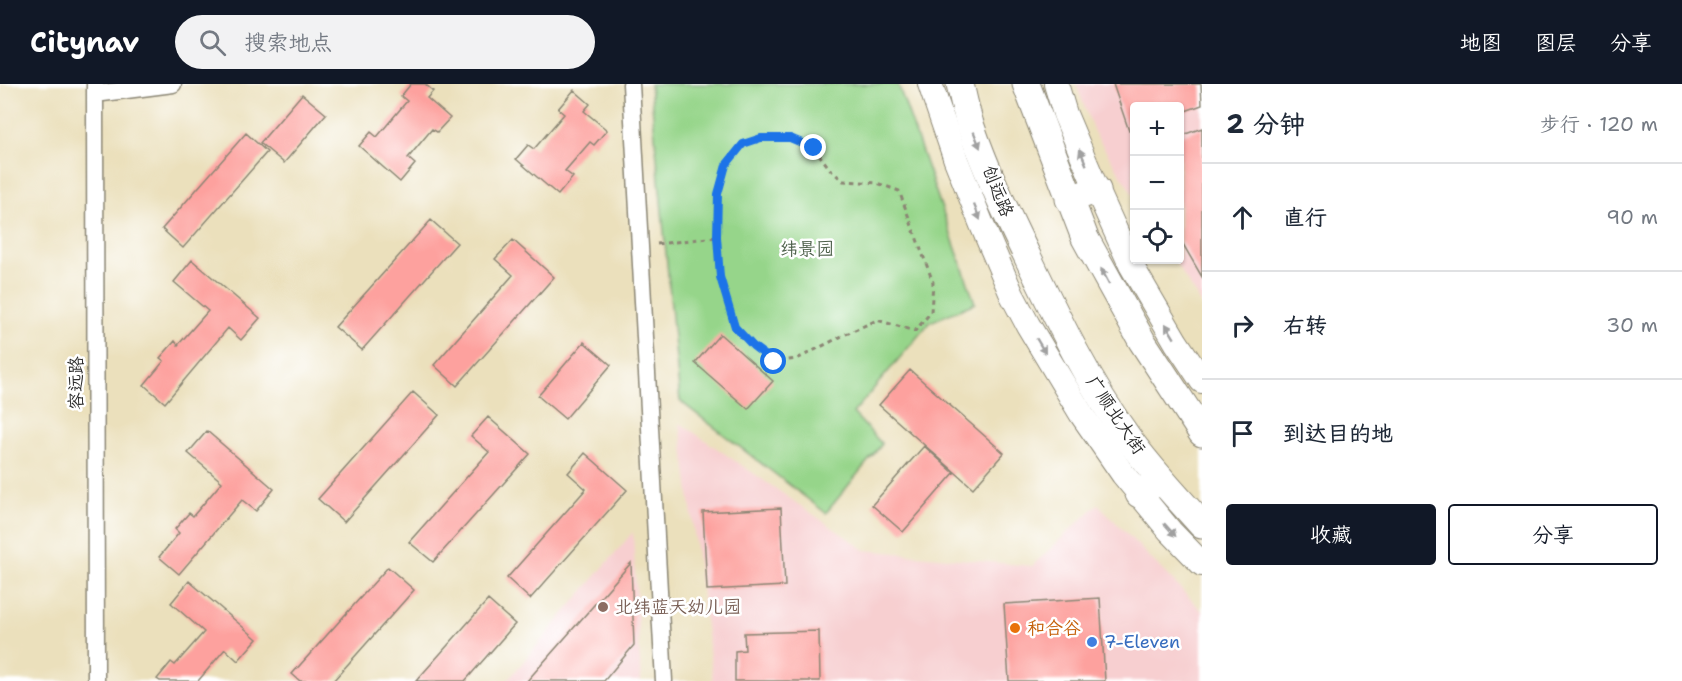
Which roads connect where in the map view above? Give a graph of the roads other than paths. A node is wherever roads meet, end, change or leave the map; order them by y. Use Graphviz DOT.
graph roads {
  1 [pos="173,84"];
  2 [pos="631,84"];
  3 [pos="930,84"];
  4 [pos="960,84"];
  5 [pos="1026,84"];
  6 [pos="1056,84"];
  7 [pos="95,89"];
  8 [pos="1097,190"];
  9 [pos="1069,199"];
  10 [pos="1045,295"];
  11 [pos="1202,381"];
  12 [pos="1202,433"];
  13 [pos="1150,486"];
  14 [pos="1202,525"];
  15 [pos="1202,564"];
  16 [pos="96,681"];
  17 [pos="664,681"];
  1 -- 7 [label="street"];
  2 -- 17 [label="street"];
  3 -- 13 [label="street, one-way"];
  4 -- 10 [label="main road, 创远路, one-way"];
  5 -- 9 [label="main road"];
  8 -- 6 [label="street, one-way"];
  7 -- 16 [label="street, 容远路"];
  8 -- 9 [label="main road"];
  11 -- 8 [label="street, one-way"];
  12 -- 9 [label="main road, one-way"];
  10 -- 13 [label="main road, 广顺北大街"];
  13 -- 14 [label="main road, 广顺北大街"];
  13 -- 15 [label="street, one-way"];
}
